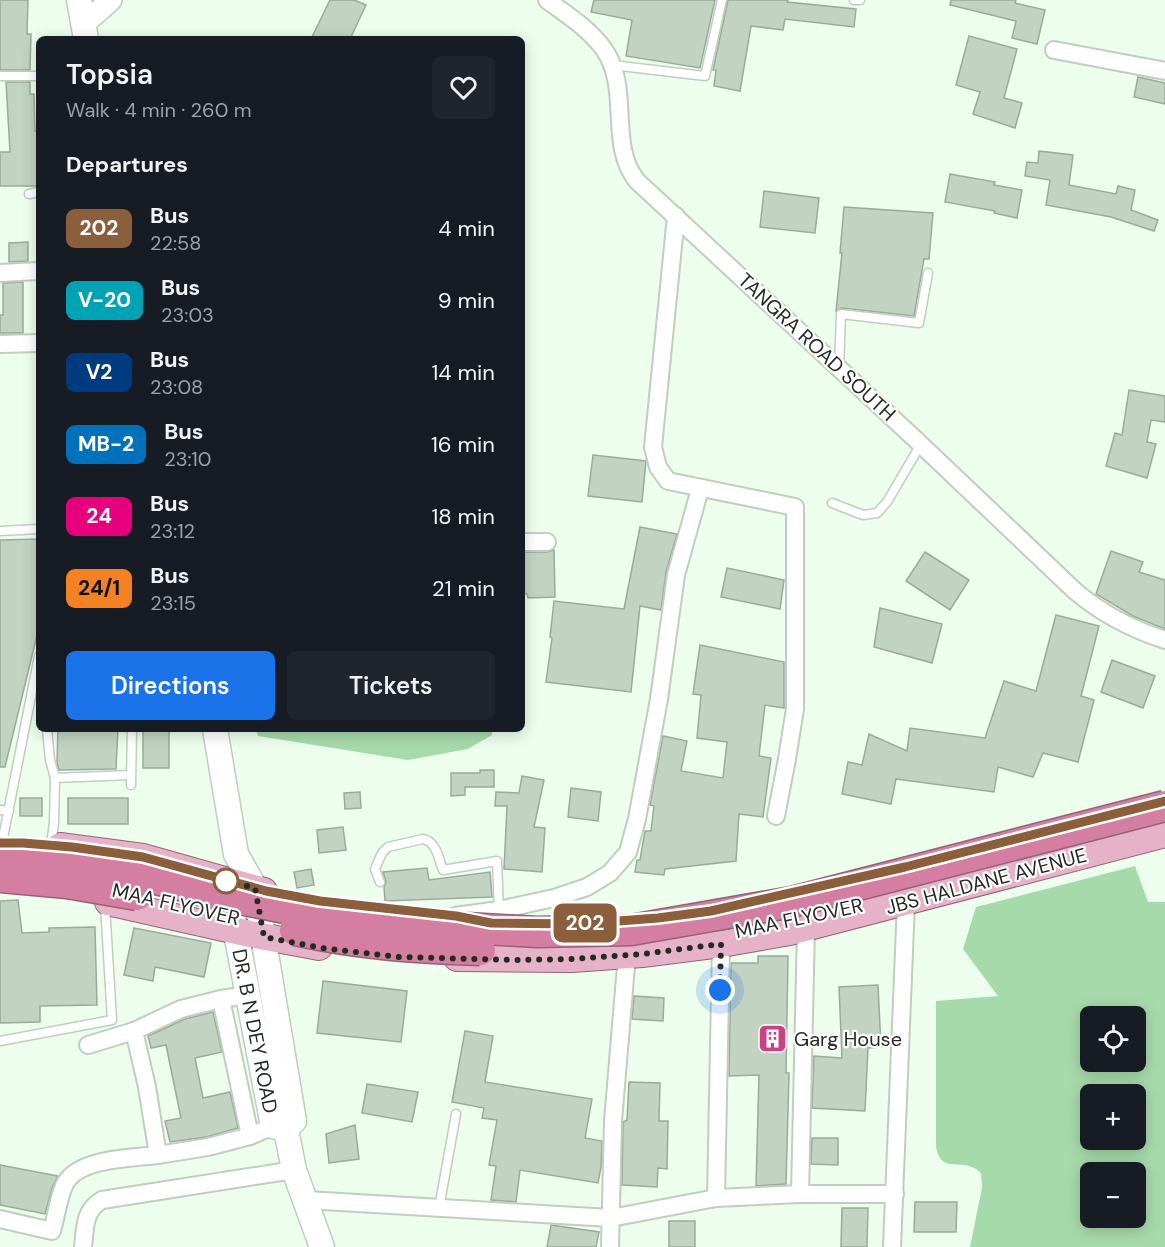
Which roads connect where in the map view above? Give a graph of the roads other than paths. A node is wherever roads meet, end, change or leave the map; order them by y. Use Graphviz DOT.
graph roads {
  1 [pos="79,0"];
  2 [pos="111,0"];
  3 [pos="547,0"];
  4 [pos="722,0"];
  5 [pos="854,0"];
  6 [pos="860,0"];
  7 [pos="85,32"];
  8 [pos="1054,50"];
  9 [pos="612,65"];
  10 [pos="1165,71"];
  11 [pos="36,75"];
  12 [pos="0,76"];
  13 [pos="36,193"];
  14 [pos="29,194"];
  15 [pos="676,216"];
  16 [pos="36,271"];
  17 [pos="0,273"];
  18 [pos="928,273"];
  19 [pos="36,343"];
  20 [pos="0,344"];
  21 [pos="839,368"];
  22 [pos="921,444"];
  23 [pos="700,489"];
  24 [pos="832,503"];
  25 [pos="36,529"];
  26 [pos="0,531"];
  27 [pos="525,542"];
  28 [pos="547,542"];
  29 [pos="1165,640"];
  30 [pos="36,670"];
  31 [pos="47,732"];
  32 [pos="132,732"];
  33 [pos="216,732"];
  34 [pos="55,778"];
  35 [pos="1165,801"];
  36 [pos="1165,806"];
  37 [pos="5,810"];
  38 [pos="776,816"];
  39 [pos="1165,827"];
  40 [pos="1165,834"];
  41 [pos="51,845"];
  42 [pos="1,846"];
  43 [pos="236,854"];
  44 [pos="0,877"];
  45 [pos="226,880"];
  46 [pos="380,882"];
  47 [pos="255,888"];
  48 [pos="0,892"];
  49 [pos="105,901"];
  50 [pos="906,902"];
  51 [pos="499,910"];
  52 [pos="456,916"];
  53 [pos="806,927"];
  54 [pos="235,931"];
  55 [pos="264,937"];
  56 [pos="721,944"];
  57 [pos="627,954"];
  58 [pos="260,994"];
  59 [pos="221,999"];
  60 [pos="134,1031"];
  61 [pos="0,1041"];
  62 [pos="88,1045"];
  63 [pos="456,1114"];
  64 [pos="279,1127"];
  65 [pos="250,1136"];
  66 [pos="158,1155"];
  67 [pos="294,1170"];
  68 [pos="800,1194"];
  69 [pos="895,1194"];
  70 [pos="716,1198"];
  71 [pos="306,1200"];
  72 [pos="439,1208"];
  73 [pos="611,1218"];
  74 [pos="0,1219"];
  75 [pos="83,1247"];
  76 [pos="322,1247"];
  77 [pos="610,1247"];
  78 [pos="892,1247"];
  1 -- 7 [label="main road"];
  2 -- 7 [label="street"];
  3 -- 9 [label="street, TANGRA ROAD SOUTH"];
  4 -- 9 [label="lane"];
  5 -- 6 [label="lane"];
  8 -- 10 [label="street"];
  9 -- 15 [label="street, TANGRA ROAD SOUTH"];
  11 -- 12 [label="lane"];
  13 -- 14 [label="lane"];
  15 -- 21 [label="street, TANGRA ROAD SOUTH"];
  15 -- 23 [label="street"];
  16 -- 17 [label="street"];
  18 -- 21 [label="lane"];
  19 -- 20 [label="street"];
  21 -- 22 [label="street, TANGRA ROAD SOUTH"];
  22 -- 24 [label="lane"];
  22 -- 29 [label="street, TANGRA ROAD SOUTH"];
  23 -- 38 [label="street"];
  23 -- 51 [label="street"];
  25 -- 26 [label="lane"];
  27 -- 28 [label="street"];
  30 -- 37 [label="lane"];
  31 -- 34 [label="lane"];
  32 -- 34 [label="lane"];
  33 -- 43 [label="main road"];
  34 -- 41 [label="lane"];
  35 -- 52 [label="main road, JBS HALDANE AVENUE"];
  36 -- 42 [label="highway, MAA FLYOVER, bridge"];
  37 -- 42 [label="lane"];
  39 -- 44 [label="highway, MAA FLYOVER, bridge"];
  40 -- 50 [label="main road, JBS HALDANE AVENUE"];
  41 -- 42 [label="main road, JBS HALDANE AVENUE"];
  41 -- 45 [label="main road, JBS HALDANE AVENUE"];
  43 -- 45 [label="main road"];
  43 -- 47 [label="main road, DR. B N DEY ROAD"];
  45 -- 47 [label="main road, JBS HALDANE AVENUE"];
  45 -- 54 [label="main road, DR. B N DEY ROAD"];
  46 -- 51 [label="lane"];
  47 -- 52 [label="main road, JBS HALDANE AVENUE"];
  47 -- 55 [label="main road, DR. B N DEY ROAD"];
  48 -- 49 [label="main road, JBS HALDANE AVENUE"];
  49 -- 54 [label="main road, JBS HALDANE AVENUE"];
  49 -- 61 [label="lane"];
  50 -- 53 [label="main road, JBS HALDANE AVENUE"];
  50 -- 69 [label="street"];
  51 -- 52 [label="street"];
  53 -- 56 [label="main road, JBS HALDANE AVENUE"];
  53 -- 68 [label="street"];
  54 -- 55 [label="main road, JBS HALDANE AVENUE"];
  54 -- 58 [label="main road, DR. B N DEY ROAD"];
  55 -- 57 [label="main road, JBS HALDANE AVENUE"];
  55 -- 58 [label="main road, DR. B N DEY ROAD"];
  56 -- 57 [label="main road, JBS HALDANE AVENUE"];
  56 -- 70 [label="street"];
  57 -- 73 [label="street"];
  58 -- 59 [label="street"];
  58 -- 64 [label="main road, DR. B N DEY ROAD"];
  59 -- 60 [label="street"];
  59 -- 65 [label="street"];
  60 -- 62 [label="street"];
  60 -- 66 [label="street"];
  63 -- 72 [label="lane"];
  64 -- 65 [label="street"];
  64 -- 67 [label="main road, DR. B N DEY ROAD"];
  65 -- 66 [label="street"];
  66 -- 74 [label="street"];
  67 -- 71 [label="main road, DR. B N DEY ROAD"];
  67 -- 75 [label="street"];
  68 -- 69 [label="street"];
  68 -- 70 [label="street"];
  69 -- 78 [label="street"];
  70 -- 73 [label="street"];
  71 -- 72 [label="street"];
  71 -- 76 [label="main road, DR. B N DEY ROAD"];
  72 -- 73 [label="street"];
  73 -- 77 [label="street"];
}
